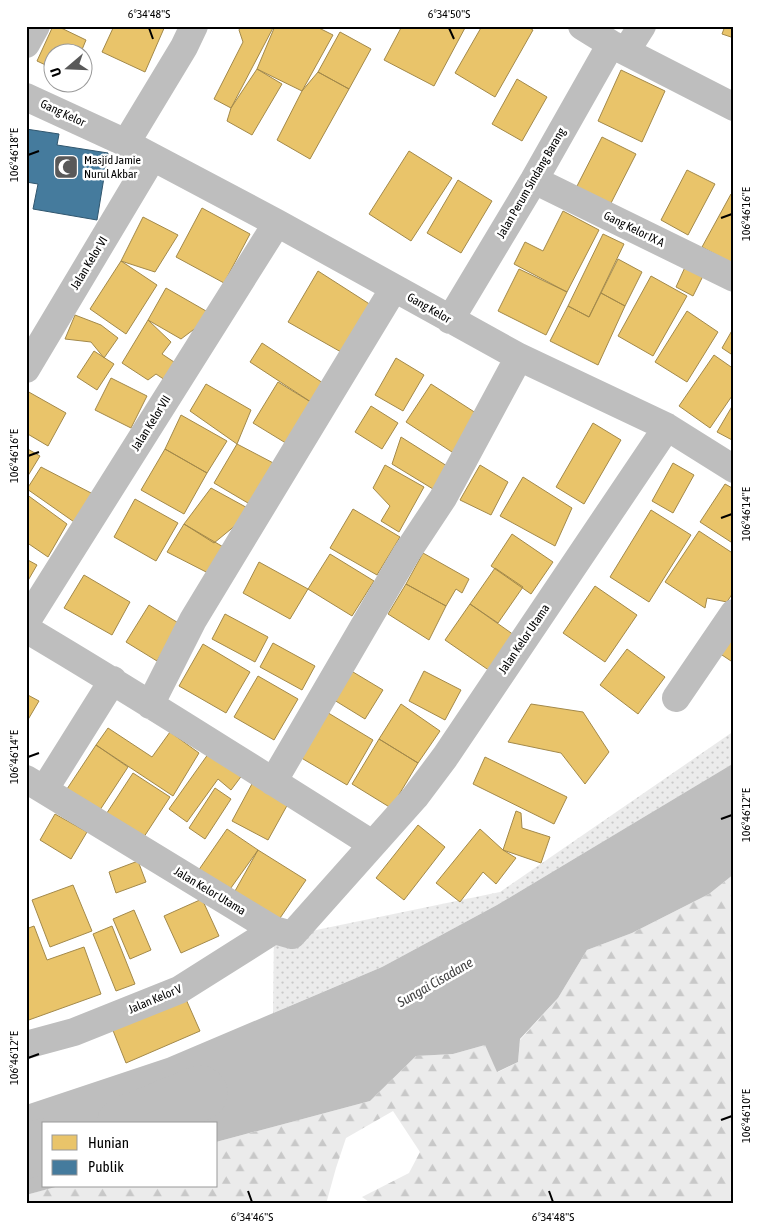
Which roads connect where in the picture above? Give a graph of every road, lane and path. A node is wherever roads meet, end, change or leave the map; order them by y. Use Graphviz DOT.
graph roads {
  1 [pos="36,26"];
  2 [pos="194,26"];
  3 [pos="582,26"];
  4 [pos="642,26"];
  5 [pos="26,44"];
  6 [pos="618,47"];
  7 [pos="26,96"];
  8 [pos="734,107"];
  9 [pos="126,143"];
  10 [pos="152,158"];
  11 [pos="534,180"];
  12 [pos="276,223"];
  13 [pos="734,278"];
  14 [pos="394,288"];
  15 [pos="450,320"];
  16 [pos="519,357"];
  17 [pos="26,369"];
  18 [pos="667,427"];
  19 [pos="734,469"];
  20 [pos="734,613"];
  21 [pos="26,622"];
  22 [pos="26,629"];
  23 [pos="114,680"];
  24 [pos="676,698"];
  25 [pos="150,705"];
  26 [pos="274,782"];
  27 [pos="35,785"];
  28 [pos="372,844"];
  29 [pos="274,930"];
  30 [pos="26,1045"];
  1 -- 5 [label="street"];
  2 -- 9 [label="street"];
  3 -- 6 [label="street"];
  4 -- 6 [label="street, Jalan Perum Sindang Barang"];
  6 -- 8 [label="street"];
  6 -- 11 [label="street, Jalan Perum Sindang Barang"];
  7 -- 9 [label="street, Gang Kelor"];
  9 -- 10 [label="street, Gang Kelor"];
  10 -- 12 [label="street, Gang Kelor"];
  10 -- 17 [label="street, Jalan Kelor VI"];
  11 -- 13 [label="street, Gang Kelor IX A"];
  11 -- 15 [label="street, Jalan Perum Sindang Barang"];
  12 -- 14 [label="street, Gang Kelor"];
  12 -- 21 [label="street, Jalan Kelor VII"];
  14 -- 15 [label="street, Gang Kelor"];
  14 -- 25 [label="street"];
  15 -- 16 [label="street, Gang Kelor"];
  16 -- 18 [label="street, Gang Kelor"];
  16 -- 26 [label="street"];
  18 -- 19 [label="street, Gang Kelor"];
  18 -- 28 [label="street, Jalan Kelor Utama"];
  20 -- 24 [label="street"];
  22 -- 23 [label="street"];
  23 -- 25 [label="street"];
  23 -- 27 [label="street"];
  25 -- 26 [label="street"];
  26 -- 28 [label="street"];
  27 -- 29 [label="street, Jalan Kelor Utama"];
  28 -- 29 [label="street, Jalan Kelor Utama"];
  29 -- 30 [label="street, Jalan Kelor V"];
}
